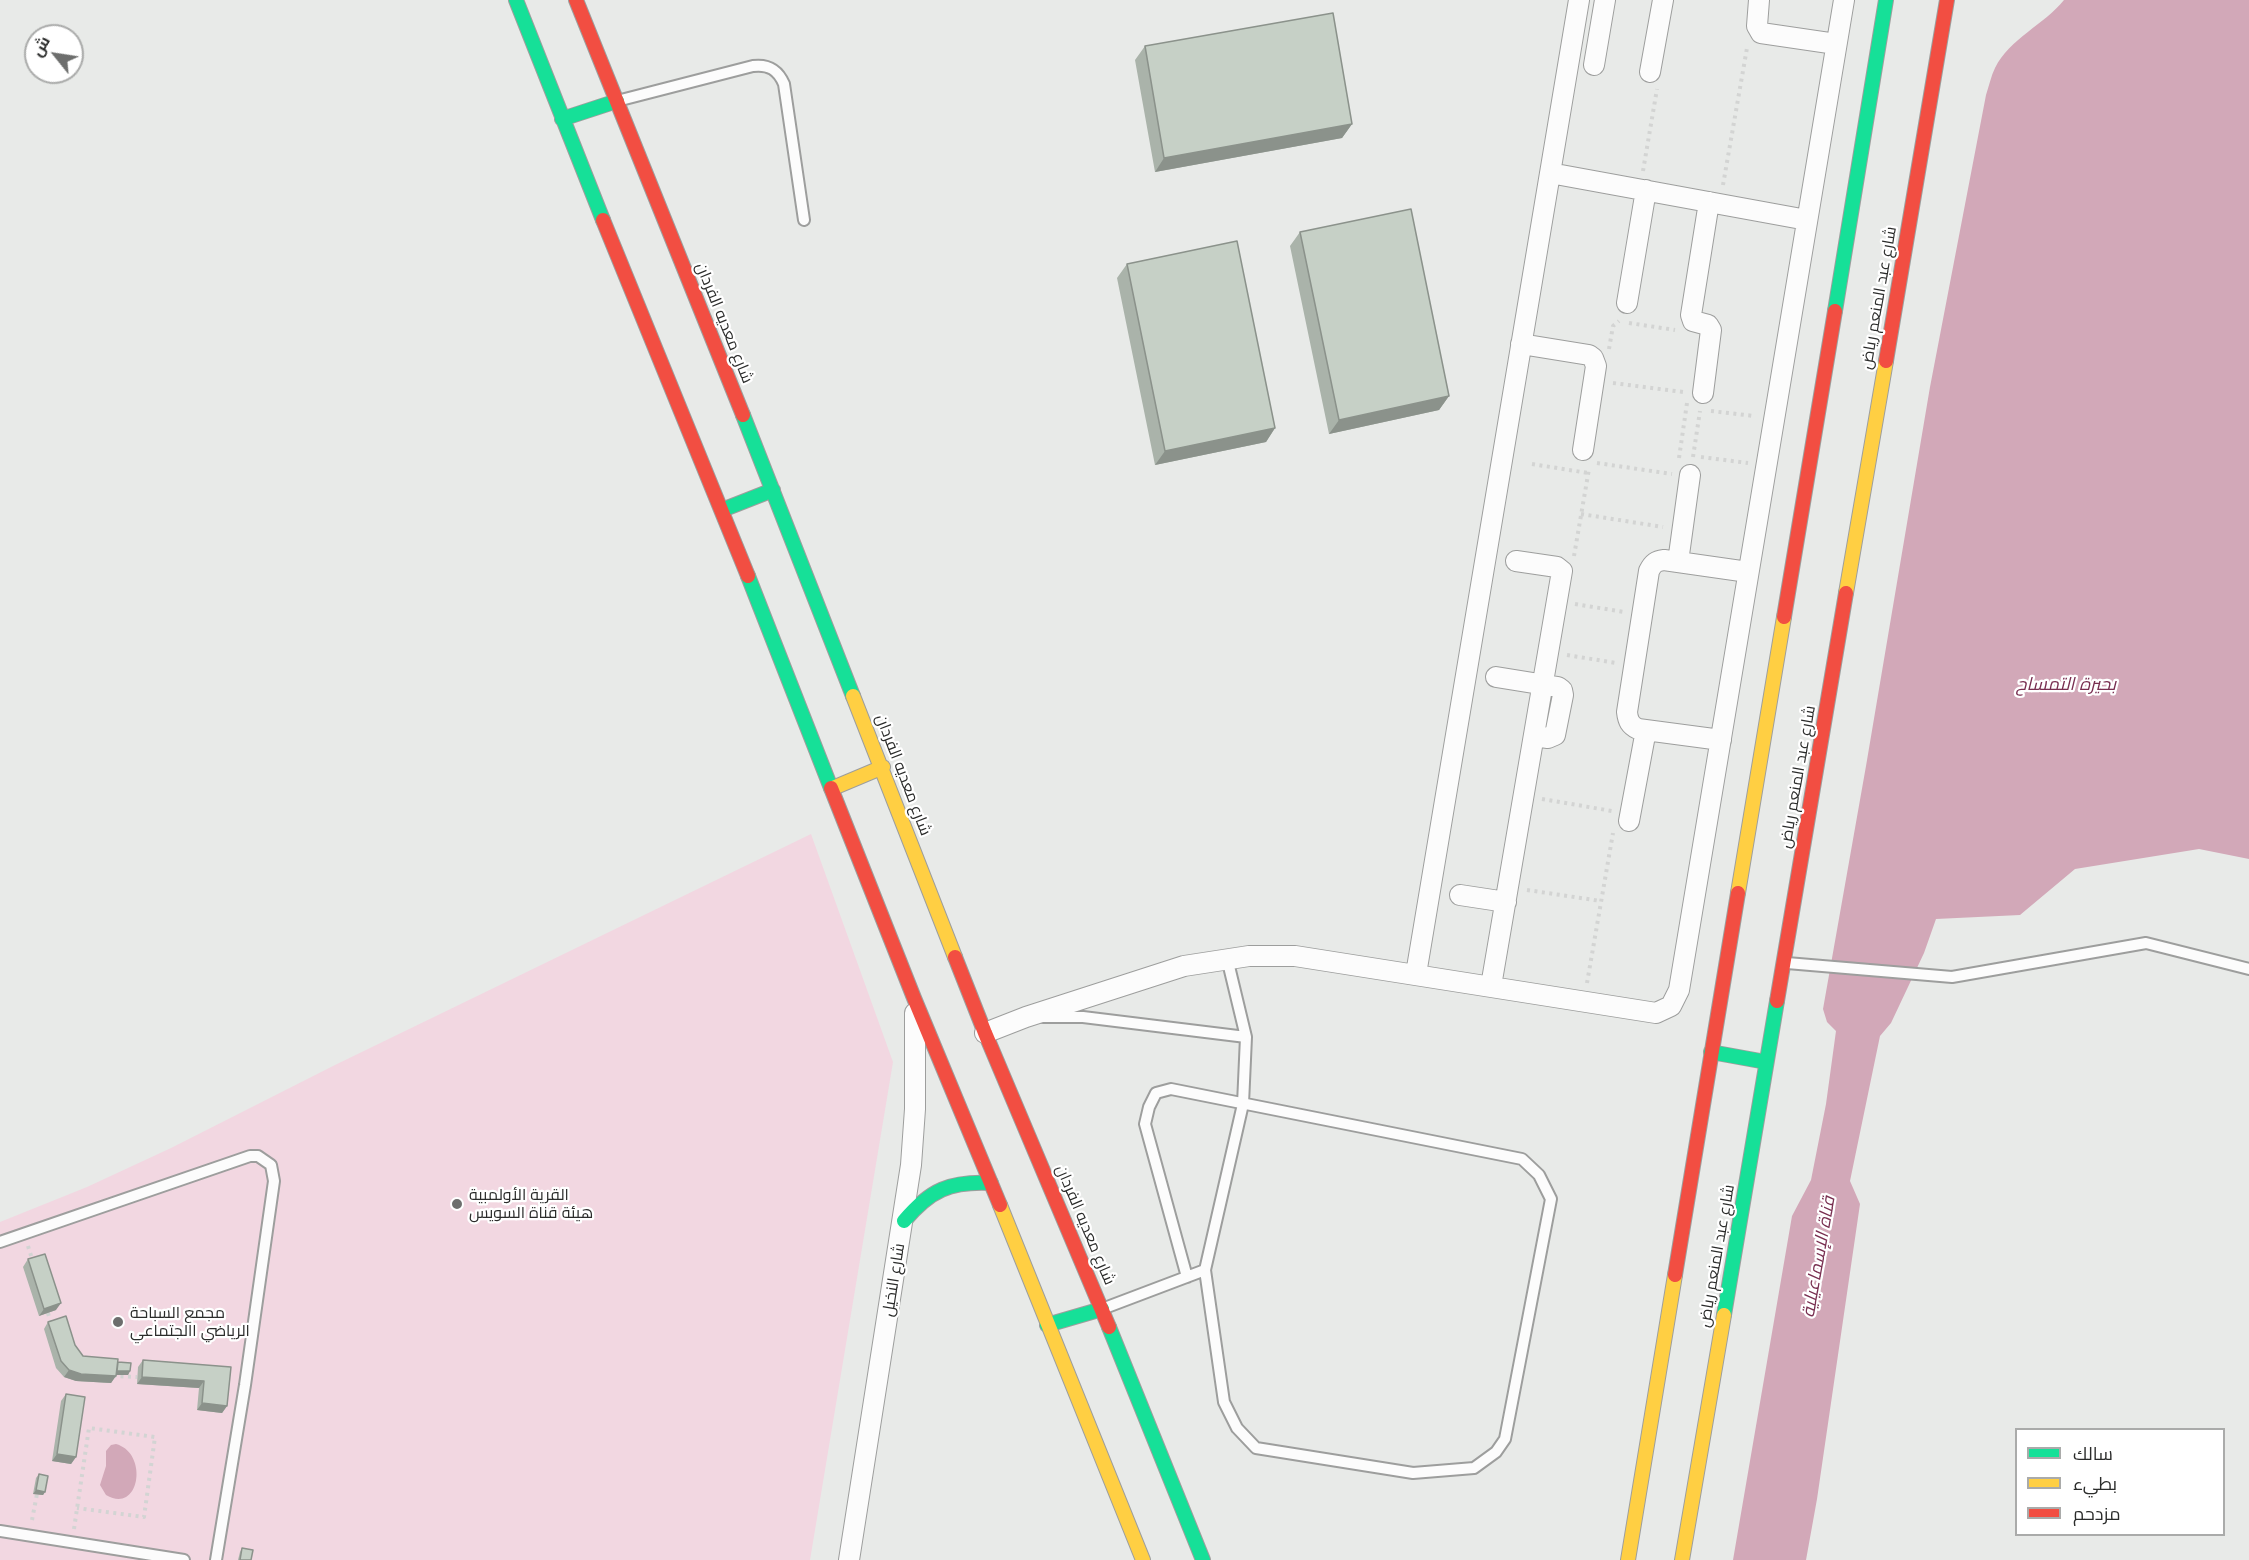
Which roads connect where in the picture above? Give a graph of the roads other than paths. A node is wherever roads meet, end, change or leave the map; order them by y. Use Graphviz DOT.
graph roads {
  1 [pos="516,0"];
  2 [pos="576,0"];
  3 [pos="1579,0"];
  4 [pos="1605,0"];
  5 [pos="1663,0"];
  6 [pos="1760,0"];
  7 [pos="1844,0"];
  8 [pos="1886,0"];
  9 [pos="1947,0"];
  10 [pos="1836,44"];
  11 [pos="1594,65"];
  12 [pos="1654,77"];
  13 [pos="617,101"];
  14 [pos="562,119"];
  15 [pos="1550,173"];
  16 [pos="1643,190"];
  17 [pos="1714,203"];
  18 [pos="804,220"];
  19 [pos="1807,220"];
  20 [pos="1627,303"];
  21 [pos="1521,344"];
  22 [pos="1695,399"];
  23 [pos="1586,456"];
  24 [pos="1685,468"];
  25 [pos="773,490"];
  26 [pos="722,510"];
  27 [pos="1516,561"];
  28 [pos="1678,562"];
  29 [pos="1748,572"];
  30 [pos="1496,677"];
  31 [pos="1543,685"];
  32 [pos="1646,730"];
  33 [pos="1720,740"];
  34 [pos="883,767"];
  35 [pos="833,788"];
  36 [pos="1620,819"];
  37 [pos="1460,894"];
  38 [pos="1507,895"];
  39 [pos="1227,958"];
  40 [pos="1784,963"];
  41 [pos="2249,969"];
  42 [pos="1416,974"];
  43 [pos="1491,986"];
  44 [pos="914,998"];
  45 [pos="1026,1017"];
  46 [pos="985,1033"];
  47 [pos="1246,1036"];
  48 [pos="1711,1052"];
  49 [pos="1766,1062"];
  50 [pos="1243,1104"];
  51 [pos="991,1183"];
  52 [pos="904,1221"];
  53 [pos="0,1242"];
  54 [pos="1205,1270"];
  55 [pos="1187,1277"];
  56 [pos="1102,1309"];
  57 [pos="1047,1325"];
  58 [pos="0,1531"];
  59 [pos="184,1560"];
  60 [pos="216,1560"];
  61 [pos="849,1560"];
  62 [pos="1143,1560"];
  63 [pos="1203,1560"];
  64 [pos="1628,1560"];
  65 [pos="1682,1560"];
  1 -- 14 [label="main road"];
  2 -- 13 [label="main road, شارع معديه الفردان"];
  3 -- 15 [label="street"];
  4 -- 11 [label="street"];
  5 -- 12 [label="street"];
  6 -- 10 [label="street"];
  7 -- 10 [label="street"];
  8 -- 48 [label="main road"];
  9 -- 40 [label="main road, شارع عبد المنعم رياض"];
  10 -- 19 [label="street"];
  13 -- 14 [label="main road"];
  13 -- 18 [label="lane"];
  13 -- 25 [label="main road, شارع معديه الفردان"];
  14 -- 26 [label="main road"];
  15 -- 16 [label="street"];
  15 -- 21 [label="street"];
  16 -- 17 [label="street"];
  16 -- 20 [label="street"];
  17 -- 19 [label="street"];
  17 -- 22 [label="street"];
  19 -- 29 [label="street"];
  21 -- 23 [label="street"];
  21 -- 42 [label="street"];
  24 -- 28 [label="street"];
  25 -- 26 [label="main road"];
  25 -- 34 [label="main road, شارع معديه الفردان"];
  26 -- 35 [label="main road"];
  27 -- 31 [label="street"];
  28 -- 29 [label="street"];
  28 -- 32 [label="street"];
  29 -- 33 [label="street"];
  30 -- 31 [label="street"];
  31 -- 38 [label="street"];
  32 -- 33 [label="street"];
  32 -- 36 [label="street"];
  33 -- 43 [label="street"];
  34 -- 35 [label="main road"];
  34 -- 46 [label="main road, شارع معديه الفردان"];
  35 -- 44 [label="main road"];
  37 -- 38 [label="street"];
  38 -- 43 [label="street"];
  39 -- 42 [label="street"];
  39 -- 45 [label="street"];
  39 -- 47 [label="lane"];
  40 -- 41 [label="lane"];
  40 -- 49 [label="main road, شارع عبد المنعم رياض"];
  42 -- 43 [label="street"];
  44 -- 51 [label="main road"];
  44 -- 52 [label="street, شارع النخيل"];
  45 -- 46 [label="street"];
  45 -- 47 [label="lane"];
  46 -- 56 [label="main road, شارع معديه الفردان"];
  47 -- 50 [label="lane"];
  48 -- 49 [label="main road"];
  48 -- 64 [label="main road"];
  49 -- 65 [label="main road, شارع عبد المنعم رياض"];
  50 -- 54 [label="lane"];
  50 -- 54 [label="lane"];
  50 -- 55 [label="lane"];
  51 -- 52 [label="main road"];
  51 -- 57 [label="main road"];
  52 -- 61 [label="street, شارع النخيل"];
  53 -- 60 [label="lane"];
  54 -- 55 [label="lane"];
  55 -- 56 [label="lane"];
  56 -- 57 [label="main road"];
  56 -- 63 [label="main road, شارع معديه الفردان"];
  57 -- 62 [label="main road"];
  58 -- 59 [label="lane"];
}
